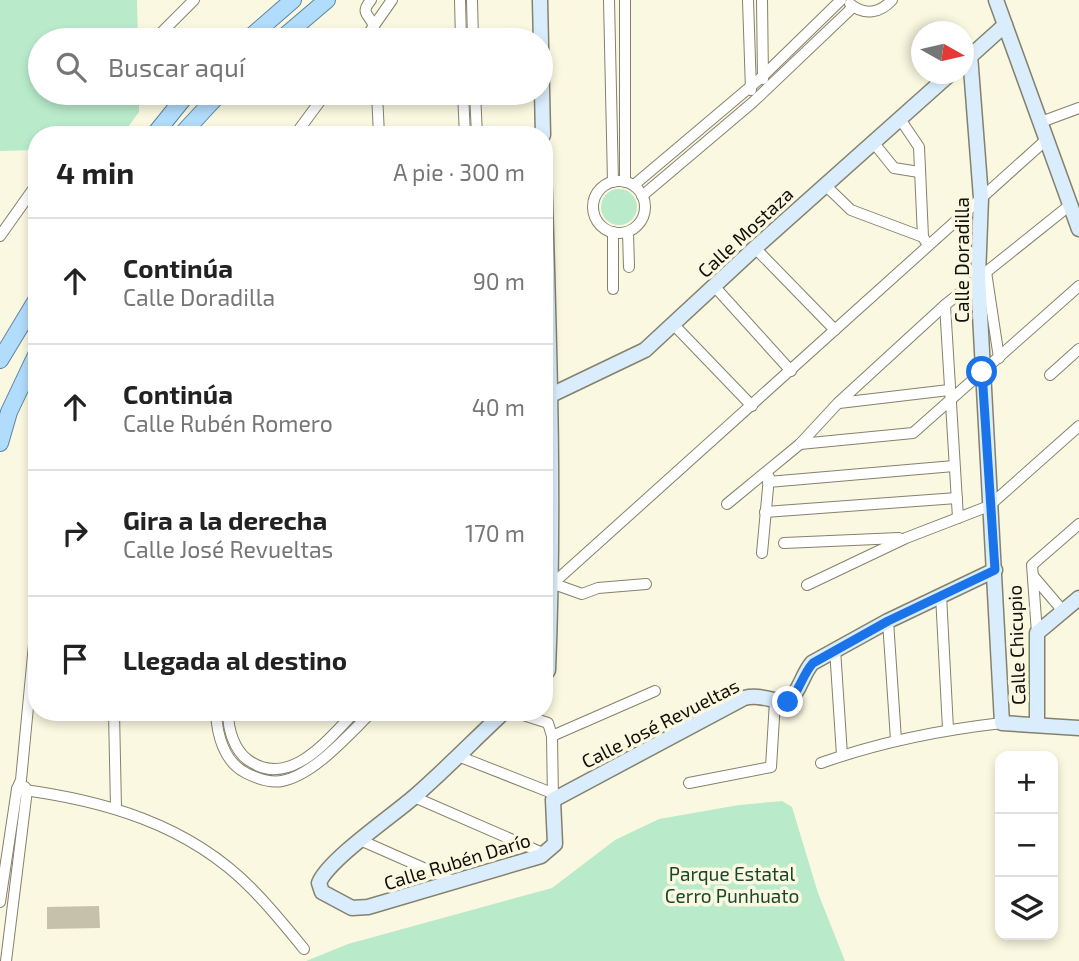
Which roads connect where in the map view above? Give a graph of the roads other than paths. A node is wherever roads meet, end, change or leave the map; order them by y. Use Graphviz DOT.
graph roads {
  1 [pos="194,0"];
  2 [pos="293,0"];
  3 [pos="327,0"];
  4 [pos="334,0"];
  5 [pos="371,0"];
  6 [pos="392,0"];
  7 [pos="460,0"];
  8 [pos="472,0"];
  9 [pos="540,0"];
  10 [pos="609,0"];
  11 [pos="625,0"];
  12 [pos="748,0"];
  13 [pos="762,0"];
  14 [pos="841,0"];
  15 [pos="892,0"];
  16 [pos="996,0"];
  17 [pos="850,4"];
  18 [pos="181,5"];
  19 [pos="610,24"];
  20 [pos="626,24"];
  21 [pos="1005,25"];
  22 [pos="374,27"];
  23 [pos="163,28"];
  24 [pos="261,28"];
  25 [pos="295,28"];
  26 [pos="303,28"];
  27 [pos="461,28"];
  28 [pos="473,28"];
  29 [pos="541,28"];
  30 [pos="974,52"];
  31 [pos="763,76"];
  32 [pos="939,84"];
  33 [pos="970,84"];
  34 [pos="751,86"];
  35 [pos="765,90"];
  36 [pos="752,103"];
  37 [pos="178,105"];
  38 [pos="209,105"];
  39 [pos="215,105"];
  40 [pos="317,105"];
  41 [pos="378,105"];
  42 [pos="464,105"];
  43 [pos="476,105"];
  44 [pos="542,105"];
  45 [pos="1079,108"];
  46 [pos="308,118"];
  47 [pos="900,119"];
  48 [pos="1041,122"];
  49 [pos="161,126"];
  50 [pos="189,126"];
  51 [pos="194,126"];
  52 [pos="302,126"];
  53 [pos="308,126"];
  54 [pos="379,126"];
  55 [pos="465,126"];
  56 [pos="477,126"];
  57 [pos="543,126"];
  58 [pos="1047,139"];
  59 [pos="873,142"];
  60 [pos="919,172"];
  61 [pos="612,182"];
  62 [pos="629,183"];
  63 [pos="825,185"];
  64 [pos="28,196"];
  65 [pos="642,196"];
  66 [pos="981,198"];
  67 [pos="1070,205"];
  68 [pos="1079,229"];
  69 [pos="613,232"];
  70 [pos="628,232"];
  71 [pos="0,236"];
  72 [pos="926,241"];
  73 [pos="755,248"];
  74 [pos="629,267"];
  75 [pos="982,275"];
  76 [pos="715,286"];
  77 [pos="1079,286"];
  78 [pos="613,289"];
  79 [pos="945,305"];
  80 [pos="28,314"];
  81 [pos="674,324"];
  82 [pos="835,330"];
  83 [pos="1079,349"];
  84 [pos="2,357"];
  85 [pos="999,358"];
  86 [pos="791,371"];
  87 [pos="28,372"];
  88 [pos="982,372"];
  89 [pos="1050,375"];
  90 [pos="553,394"];
  91 [pos="949,396"];
  92 [pos="838,402"];
  93 [pos="752,406"];
  94 [pos="1079,426"];
  95 [pos="0,443"];
  96 [pos="800,443"];
  97 [pos="954,466"];
  98 [pos="771,468"];
  99 [pos="768,482"];
  100 [pos="957,498"];
  101 [pos="727,504"];
  102 [pos="989,506"];
  103 [pos="765,512"];
  104 [pos="958,518"];
  105 [pos="1079,524"];
  106 [pos="906,538"];
  107 [pos="785,543"];
  108 [pos="762,553"];
  109 [pos="995,570"];
  110 [pos="1033,577"];
  111 [pos="553,584"];
  112 [pos="646,584"];
  113 [pos="807,585"];
  114 [pos="553,587"];
  115 [pos="941,595"];
  116 [pos="1079,598"];
  117 [pos="1063,611"];
  118 [pos="888,621"];
  119 [pos="1037,633"];
  120 [pos="835,649"];
  121 [pos="655,691"];
  122 [pos="775,701"];
  123 [pos="28,716"];
  124 [pos="114,721"];
  125 [pos="217,721"];
  126 [pos="230,721"];
  127 [pos="346,721"];
  128 [pos="362,721"];
  129 [pos="495,721"];
  130 [pos="542,721"];
  131 [pos="1002,723"];
  132 [pos="1037,724"];
  133 [pos="1079,728"];
  134 [pos="948,729"];
  135 [pos="552,736"];
  136 [pos="896,740"];
  137 [pos="842,755"];
  138 [pos="458,756"];
  139 [pos="821,763"];
  140 [pos="689,783"];
  141 [pos="22,787"];
  142 [pos="414,797"];
  143 [pos="553,797"];
  144 [pos="116,808"];
  145 [pos="360,840"];
  146 [pos="545,854"];
  147 [pos="453,881"];
  148 [pos="0,902"];
  149 [pos="304,949"];
  150 [pos="4,958"];
  1 -- 18 [label="street"];
  2 -- 24 [label="main road"];
  3 -- 25 [label="main road"];
  4 -- 26 [label="street"];
  5 -- 22 [label="street"];
  6 -- 22 [label="street"];
  7 -- 27 [label="street"];
  8 -- 28 [label="street"];
  9 -- 29 [label="street"];
  10 -- 19 [label="street"];
  11 -- 20 [label="street"];
  12 -- 34 [label="street"];
  13 -- 31 [label="street"];
  14 -- 31 [label="street"];
  15 -- 17 [label="street"];
  16 -- 21 [label="street"];
  17 -- 35 [label="street"];
  18 -- 23 [label="street"];
  19 -- 20 [label="street"];
  19 -- 61 [label="street"];
  20 -- 62 [label="street"];
  21 -- 30 [label="street"];
  21 -- 48 [label="street"];
  31 -- 34 [label="street"];
  31 -- 35 [label="street"];
  32 -- 47 [label="street, Calle Mostaza"];
  33 -- 66 [label="street, Calle Doradilla"];
  34 -- 36 [label="street"];
  34 -- 62 [label="street"];
  35 -- 36 [label="street"];
  36 -- 65 [label="street"];
  37 -- 49 [label="main road"];
  38 -- 50 [label="main road"];
  39 -- 51 [label="street"];
  40 -- 46 [label="street"];
  41 -- 54 [label="street"];
  42 -- 55 [label="street"];
  43 -- 56 [label="street"];
  44 -- 57 [label="street"];
  45 -- 48 [label="street"];
  46 -- 52 [label="street"];
  46 -- 53 [label="street"];
  47 -- 59 [label="street, Calle Mostaza"];
  47 -- 60 [label="street"];
  48 -- 58 [label="street"];
  58 -- 66 [label="street"];
  58 -- 67 [label="street"];
  59 -- 60 [label="street"];
  59 -- 63 [label="street, Calle Mostaza"];
  60 -- 72 [label="street"];
  61 -- 62 [label="street"];
  61 -- 69 [label="street"];
  62 -- 65 [label="street"];
  63 -- 72 [label="street"];
  63 -- 73 [label="street, Calle Mostaza"];
  64 -- 71 [label="street"];
  65 -- 70 [label="street"];
  66 -- 72 [label="street"];
  66 -- 75 [label="street, Calle Doradilla"];
  67 -- 68 [label="street"];
  67 -- 75 [label="street"];
  69 -- 70 [label="street"];
  69 -- 78 [label="street"];
  70 -- 74 [label="street"];
  72 -- 82 [label="street"];
  73 -- 76 [label="street, Calle Mostaza"];
  73 -- 82 [label="street"];
  75 -- 79 [label="street"];
  75 -- 85 [label="street"];
  75 -- 88 [label="street, Calle Doradilla"];
  76 -- 81 [label="street, Calle Mostaza"];
  76 -- 86 [label="street"];
  77 -- 85 [label="street"];
  79 -- 91 [label="street"];
  79 -- 92 [label="street"];
  80 -- 84 [label="main road"];
  81 -- 90 [label="street, Calle Mostaza"];
  81 -- 93 [label="street"];
  82 -- 86 [label="street"];
  83 -- 89 [label="street"];
  85 -- 88 [label="street"];
  86 -- 93 [label="street"];
  87 -- 95 [label="main road"];
  88 -- 91 [label="street"];
  88 -- 102 [label="street, Calle Doradilla"];
  91 -- 92 [label="street"];
  91 -- 96 [label="street"];
  91 -- 97 [label="street"];
  92 -- 96 [label="street"];
  93 -- 111 [label="street"];
  94 -- 102 [label="street"];
  96 -- 98 [label="street"];
  97 -- 99 [label="street"];
  97 -- 100 [label="street"];
  98 -- 99 [label="street"];
  98 -- 101 [label="street"];
  99 -- 103 [label="street"];
  100 -- 103 [label="street"];
  100 -- 104 [label="street"];
  102 -- 104 [label="street"];
  102 -- 109 [label="street, Calle Doradilla"];
  103 -- 108 [label="street"];
  104 -- 106 [label="street"];
  105 -- 110 [label="street, Calle Chicupio"];
  106 -- 107 [label="street"];
  106 -- 113 [label="street"];
  109 -- 115 [label="street"];
  109 -- 131 [label="street, Calle Doradilla"];
  110 -- 117 [label="street"];
  110 -- 119 [label="street, Calle Chicupio"];
  112 -- 114 [label="street"];
  115 -- 118 [label="street"];
  115 -- 134 [label="street"];
  116 -- 117 [label="street"];
  117 -- 119 [label="street"];
  118 -- 120 [label="street"];
  118 -- 136 [label="street"];
  119 -- 132 [label="street, Calle Chicupio"];
  120 -- 122 [label="street"];
  120 -- 137 [label="street"];
  121 -- 135 [label="street"];
  122 -- 140 [label="street"];
  122 -- 143 [label="street, Calle José Revueltas"];
  123 -- 141 [label="street"];
  124 -- 144 [label="street"];
  125 -- 128 [label="street"];
  126 -- 127 [label="street"];
  129 -- 138 [label="street"];
  130 -- 135 [label="street"];
  131 -- 132 [label="street"];
  131 -- 134 [label="street"];
  132 -- 133 [label="street"];
  134 -- 136 [label="street"];
  135 -- 143 [label="street"];
  136 -- 137 [label="street"];
  137 -- 139 [label="street"];
  138 -- 142 [label="street"];
  138 -- 143 [label="street"];
  141 -- 144 [label="street"];
  141 -- 148 [label="street"];
  141 -- 150 [label="street"];
  142 -- 145 [label="street"];
  142 -- 146 [label="street"];
  143 -- 146 [label="street, Calle Rubén Darío"];
  144 -- 149 [label="street"];
  145 -- 147 [label="street"];
  145 -- 147 [label="street, Calle Rubén Darío"];
  146 -- 147 [label="street, Calle Rubén Darío"];
}
